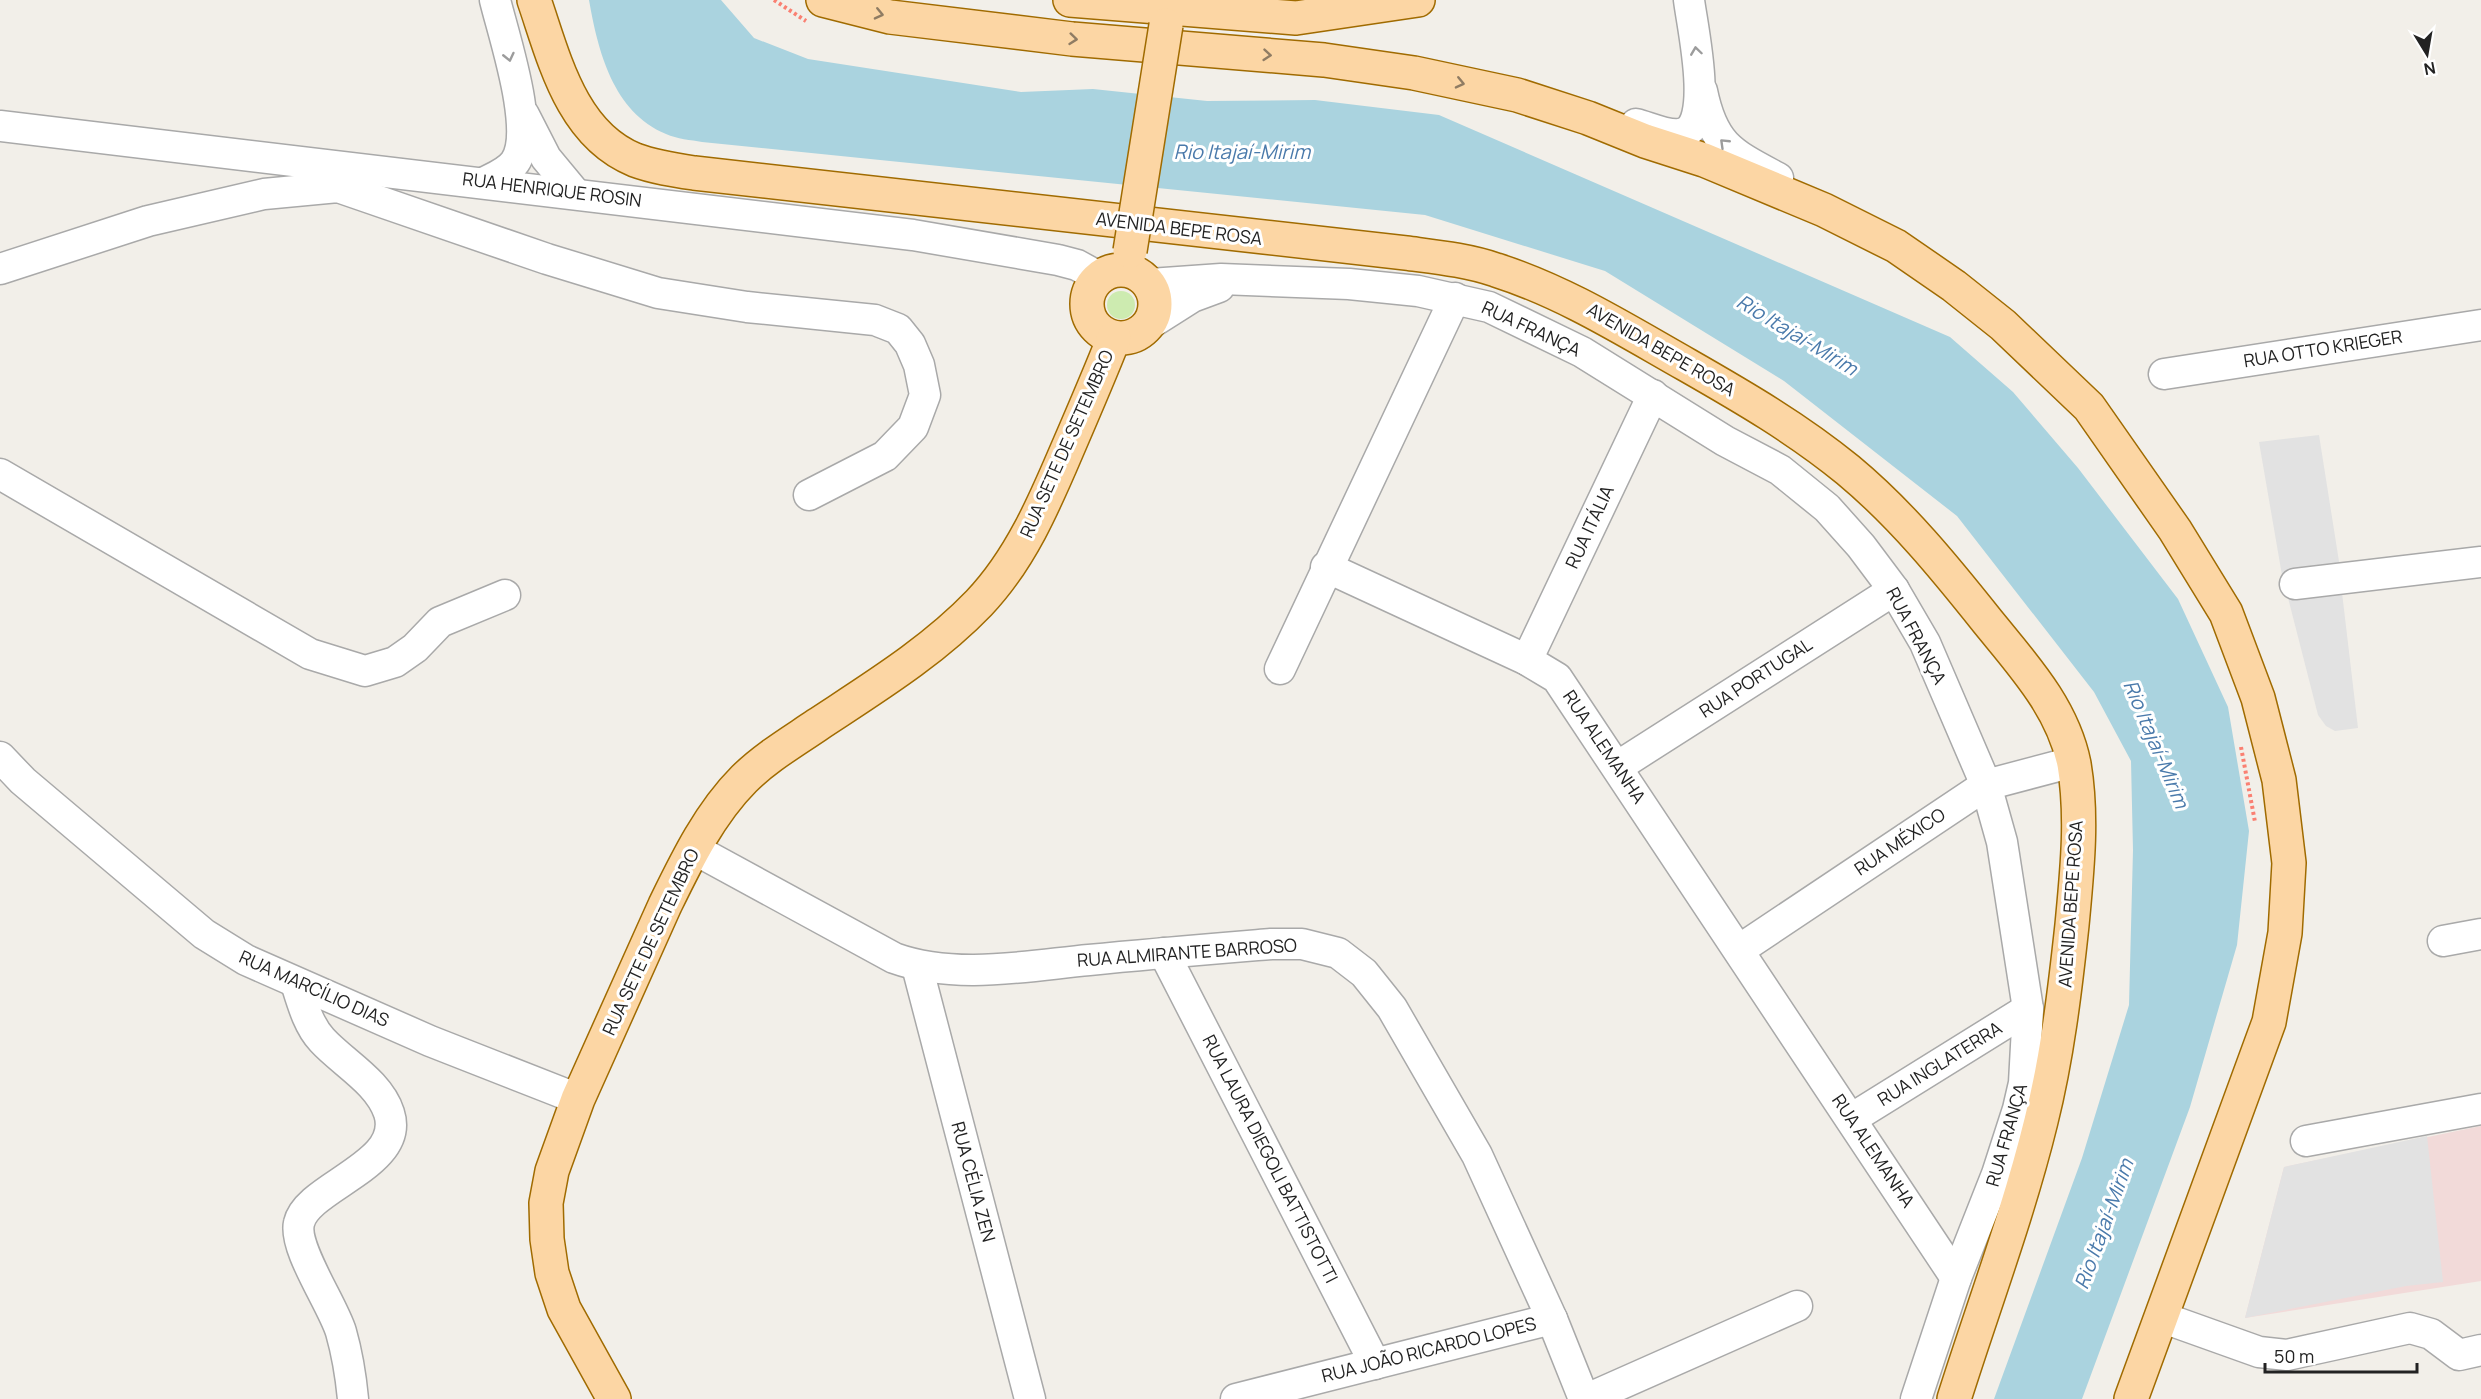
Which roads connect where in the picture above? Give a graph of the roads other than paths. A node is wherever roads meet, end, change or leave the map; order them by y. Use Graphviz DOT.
graph roads {
  1 [pos="495,0"];
  2 [pos="534,0"];
  3 [pos="823,0"];
  4 [pos="1070,0"];
  5 [pos="1418,0"];
  6 [pos="1689,0"];
  7 [pos="1168,11"];
  8 [pos="1701,86"];
  9 [pos="521,109"];
  10 [pos="1588,118"];
  11 [pos="0,126"];
  12 [pos="340,176"];
  13 [pos="485,182"];
  14 [pos="575,193"];
  15 [pos="1824,210"];
  16 [pos="0,268"];
  17 [pos="1127,270"];
  18 [pos="1242,279"];
  19 [pos="1455,298"];
  20 [pos="1151,322"];
  21 [pos="2481,325"];
  22 [pos="1114,338"];
  23 [pos="2164,374"];
  24 [pos="1653,394"];
  25 [pos="0,474"];
  26 [pos="808,495"];
  27 [pos="2481,562"];
  28 [pos="1326,567"];
  29 [pos="2295,584"];
  30 [pos="1894,590"];
  31 [pos="505,595"];
  32 [pos="1527,660"];
  33 [pos="1280,669"];
  34 [pos="0,757"];
  35 [pos="2073,762"];
  36 [pos="1617,767"];
  37 [pos="1986,784"];
  38 [pos="694,849"];
  39 [pos="2481,934"];
  40 [pos="2443,941"];
  41 [pos="1739,950"];
  42 [pos="1164,953"];
  43 [pos="917,966"];
  44 [pos="296,983"];
  45 [pos="2028,1009"];
  46 [pos="578,1099"];
  47 [pos="2481,1109"];
  48 [pos="1851,1119"];
  49 [pos="2306,1141"];
  50 [pos="1956,1278"];
  51 [pos="1797,1306"];
  52 [pos="2161,1317"];
  53 [pos="1552,1319"];
  54 [pos="2481,1350"];
  55 [pos="1375,1364"];
  56 [pos="353,1399"];
  57 [pos="614,1399"];
  58 [pos="1030,1399"];
  59 [pos="1236,1399"];
  60 [pos="1586,1399"];
  61 [pos="1916,1399"];
  62 [pos="1954,1399"];
  63 [pos="2131,1399"];
  1 -- 9 [label="street, one-way"];
  2 -- 35 [label="main road, AVENIDA BEPE ROSA"];
  3 -- 10 [label="main road, one-way"];
  4 -- 7 [label="main road"];
  5 -- 7 [label="main road"];
  8 -- 6 [label="street, one-way"];
  7 -- 17 [label="main road, bridge"];
  8 -- 10 [label="street"];
  15 -- 8 [label="street, one-way"];
  9 -- 13 [label="street"];
  9 -- 14 [label="street"];
  10 -- 15 [label="main road"];
  11 -- 12 [label="street, RUA HENRIQUE ROSIN"];
  12 -- 13 [label="street, RUA HENRIQUE ROSIN"];
  12 -- 16 [label="street"];
  12 -- 26 [label="street"];
  13 -- 14 [label="street, RUA HENRIQUE ROSIN"];
  14 -- 17 [label="street, RUA HENRIQUE ROSIN"];
  15 -- 52 [label="main road"];
  17 -- 18 [label="street, RUA FRANÇA"];
  17 -- 20 [label="main road"];
  17 -- 22 [label="main road"];
  18 -- 19 [label="street, RUA FRANÇA"];
  18 -- 20 [label="street, RUA FRANÇA"];
  19 -- 24 [label="street, RUA FRANÇA"];
  19 -- 28 [label="street"];
  20 -- 22 [label="main road"];
  21 -- 23 [label="street, RUA OTTO KRIEGER"];
  22 -- 38 [label="main road, RUA SETE DE SETEMBRO"];
  24 -- 30 [label="street, RUA FRANÇA"];
  24 -- 32 [label="street, RUA ITÁLIA"];
  25 -- 31 [label="street"];
  27 -- 29 [label="street"];
  28 -- 32 [label="street, RUA ALEMANHA"];
  28 -- 33 [label="street"];
  30 -- 36 [label="street, RUA PORTUGAL"];
  30 -- 37 [label="street, RUA FRANÇA"];
  32 -- 36 [label="street, RUA ALEMANHA"];
  34 -- 44 [label="street, RUA MARCÍLIO DIAS"];
  35 -- 37 [label="street, RUA MÉXICO"];
  35 -- 62 [label="main road, AVENIDA BEPE ROSA"];
  36 -- 41 [label="street, RUA ALEMANHA"];
  37 -- 41 [label="street, RUA MÉXICO"];
  37 -- 45 [label="street, RUA FRANÇA"];
  38 -- 43 [label="street, RUA ALMIRANTE BARROSO"];
  38 -- 46 [label="main road, RUA SETE DE SETEMBRO"];
  39 -- 40 [label="street"];
  41 -- 48 [label="street, RUA ALEMANHA"];
  42 -- 43 [label="street, RUA ALMIRANTE BARROSO"];
  42 -- 53 [label="street, RUA ALMIRANTE BARROSO"];
  42 -- 55 [label="street, RUA LAURA DIEGOLI BATTISTOTTI"];
  43 -- 58 [label="street, RUA CÉLIA ZEN"];
  44 -- 46 [label="street, RUA MARCÍLIO DIAS"];
  44 -- 56 [label="street"];
  45 -- 48 [label="street, RUA INGLATERRA"];
  45 -- 50 [label="street, RUA FRANÇA"];
  46 -- 57 [label="main road, RUA SETE DE SETEMBRO"];
  47 -- 49 [label="street"];
  48 -- 50 [label="street, RUA ALEMANHA"];
  50 -- 61 [label="street, RUA FRANÇA"];
  51 -- 60 [label="street"];
  52 -- 54 [label="street"];
  52 -- 63 [label="main road"];
  53 -- 55 [label="street, RUA JOÃO RICARDO LOPES"];
  53 -- 60 [label="street, RUA ALMIRANTE BARROSO"];
  55 -- 59 [label="street, RUA JOÃO RICARDO LOPES"];
}
